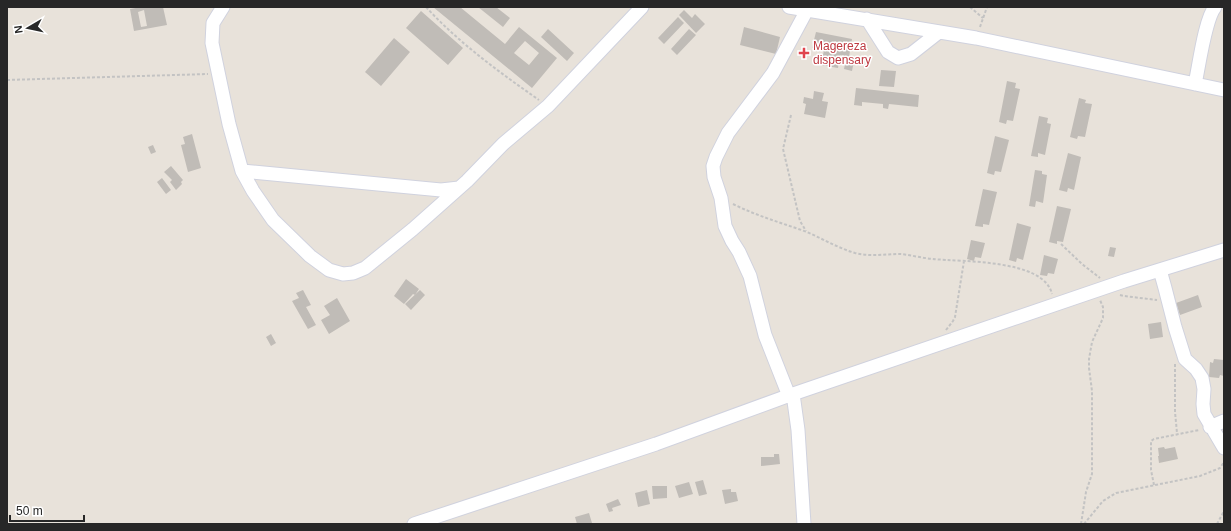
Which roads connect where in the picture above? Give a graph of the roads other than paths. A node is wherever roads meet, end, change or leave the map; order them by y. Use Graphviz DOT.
graph roads {
  1 [pos="223,7"];
  2 [pos="642,7"];
  3 [pos="789,7"];
  4 [pos="1215,7"];
  5 [pos="807,10"];
  6 [pos="867,19"];
  7 [pos="939,32"];
  8 [pos="1195,84"];
  9 [pos="1224,90"];
  10 [pos="242,172"];
  11 [pos="459,188"];
  12 [pos="1224,250"];
  13 [pos="1160,270"];
  14 [pos="791,395"];
  15 [pos="1224,421"];
  16 [pos="1210,427"];
  17 [pos="1224,448"];
  18 [pos="414,524"];
  19 [pos="804,524"];
  1 -- 10 [label="street"];
  2 -- 11 [label="street"];
  3 -- 5 [label="street"];
  4 -- 8 [label="street"];
  5 -- 6 [label="street"];
  5 -- 14 [label="street"];
  6 -- 7 [label="street"];
  6 -- 7 [label="street"];
  7 -- 8 [label="street"];
  8 -- 9 [label="street"];
  10 -- 11 [label="street"];
  10 -- 11 [label="street"];
  12 -- 13 [label="street"];
  13 -- 14 [label="street"];
  13 -- 16 [label="street"];
  14 -- 18 [label="street"];
  14 -- 19 [label="street"];
  15 -- 16 [label="street"];
  16 -- 17 [label="street"];
}
